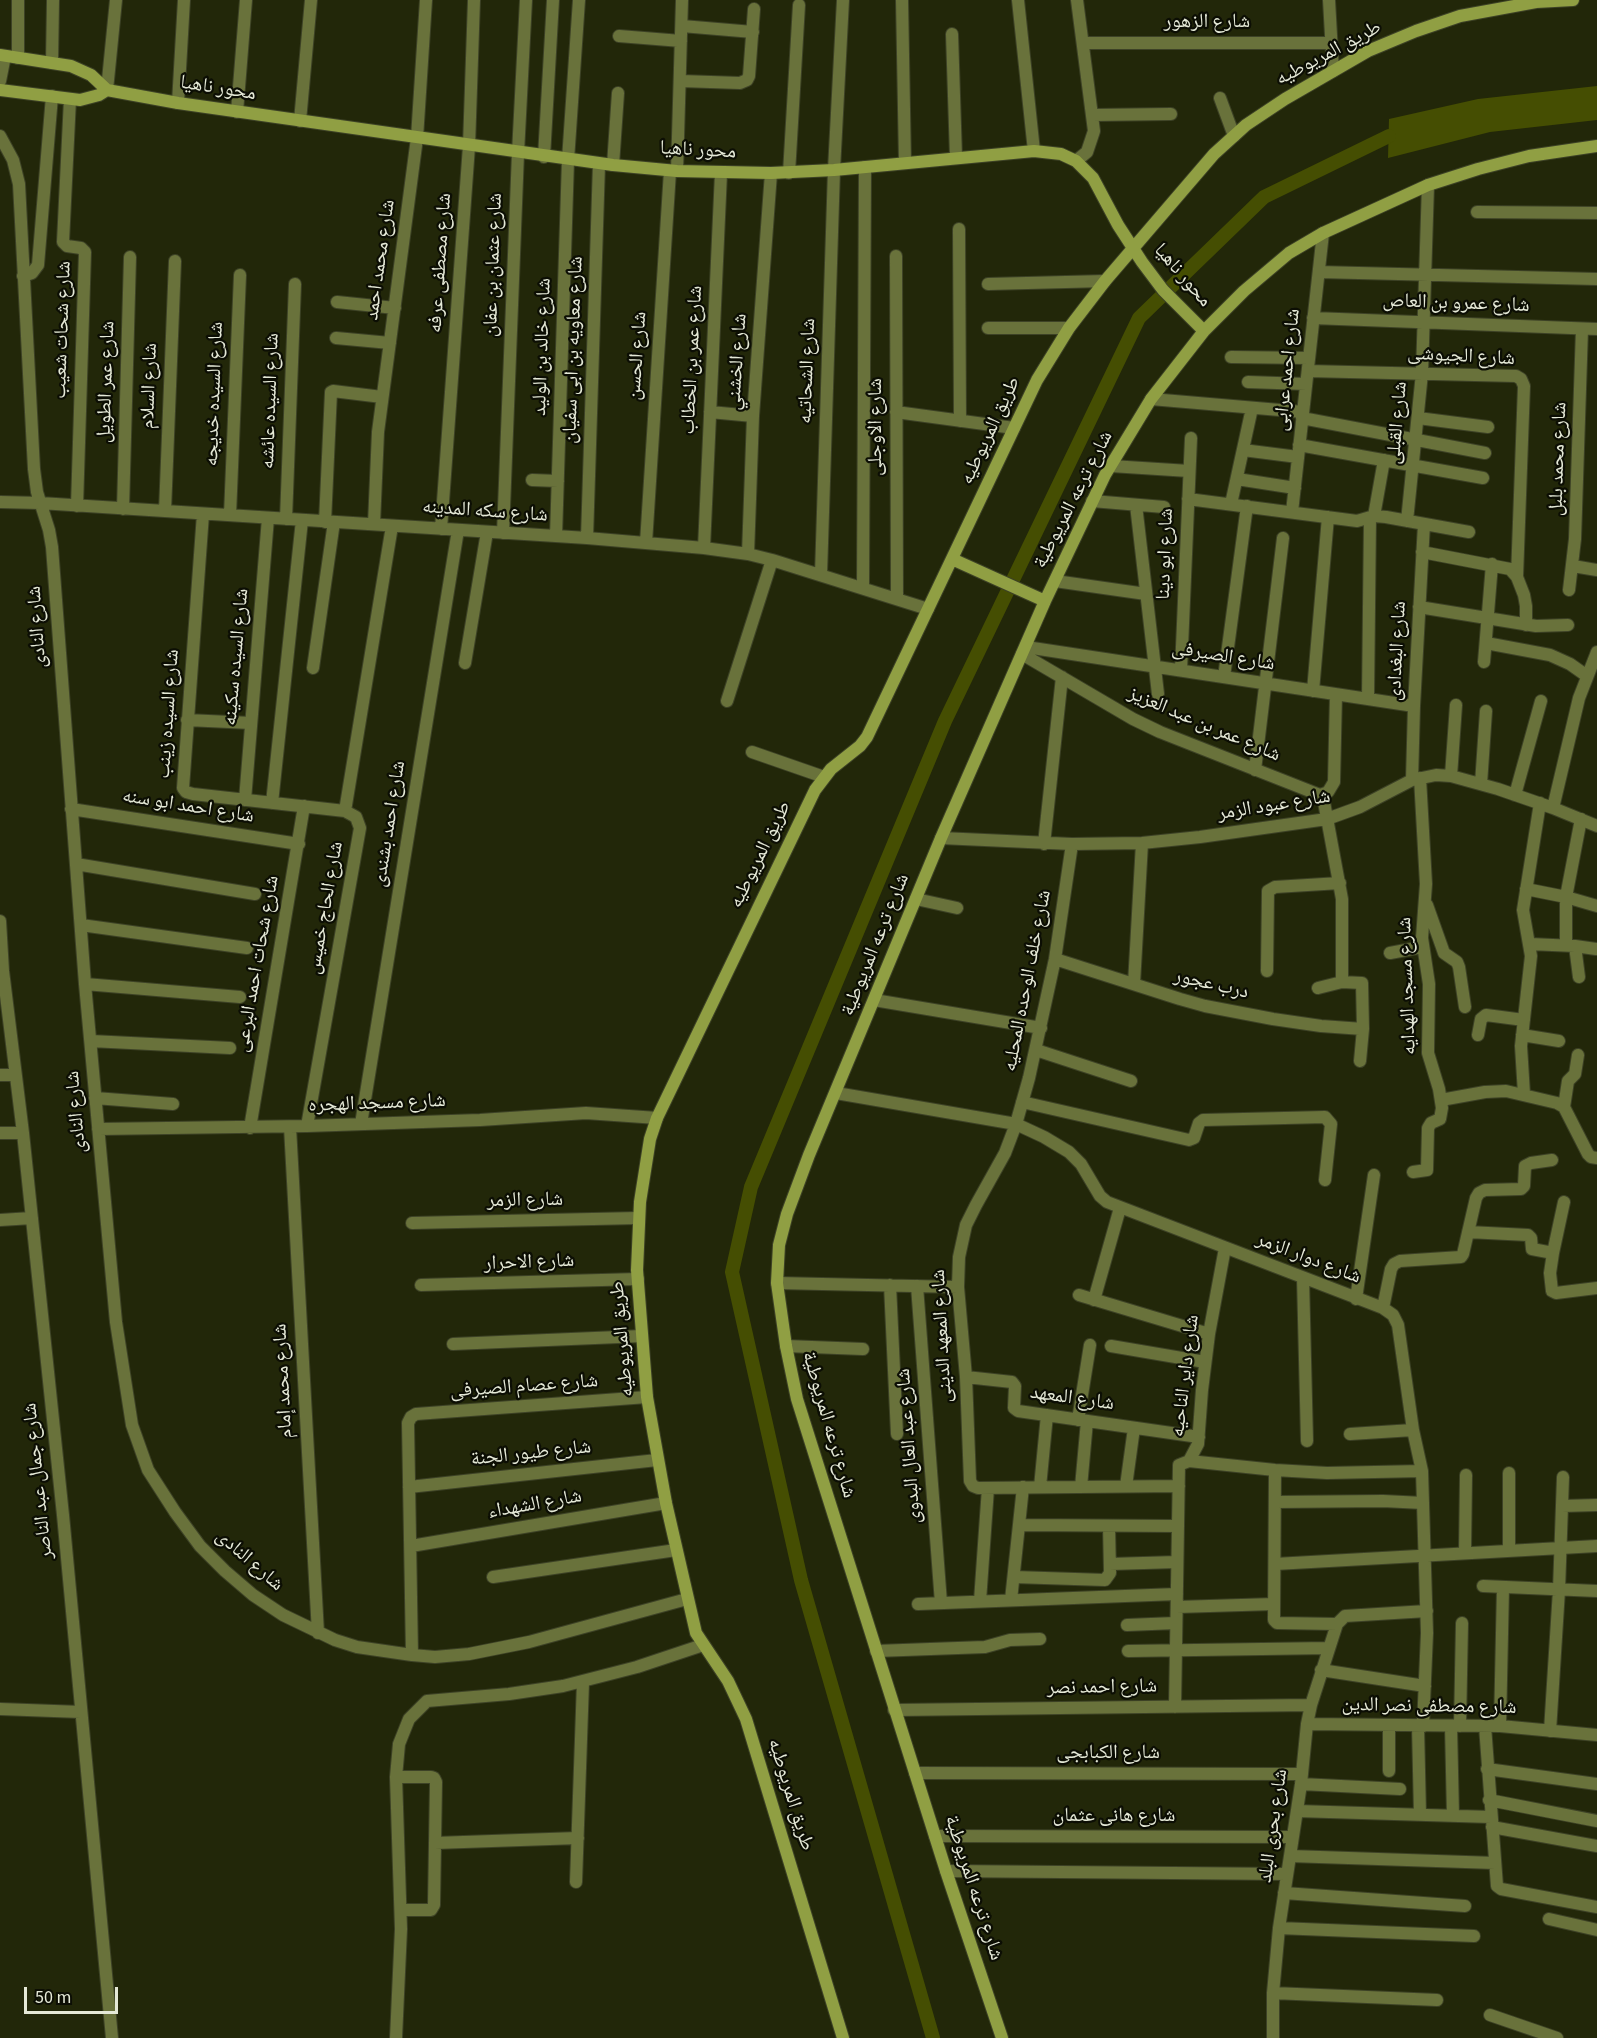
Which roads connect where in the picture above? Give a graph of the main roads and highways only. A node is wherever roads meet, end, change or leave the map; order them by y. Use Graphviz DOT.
graph roads {
  1 [pos="1573,0"];
  2 [pos="3,55"];
  3 [pos="0,90"];
  4 [pos="107,90"];
  5 [pos="1597,146"];
  6 [pos="1133,248"];
  7 [pos="1204,331"];
  8 [pos="952,559"];
  9 [pos="1045,601"];
  10 [pos="843,2038"];
  11 [pos="1002,2038"];
  1 -- 6 [label="main road, طريق المريوطيه"];
  2 -- 4 [label="main road, محور ناهيا"];
  3 -- 4 [label="main road, محور ناهيا"];
  4 -- 6 [label="main road, محور ناهيا"];
  5 -- 7 [label="main road, شارع ترعه المريوطية"];
  6 -- 7 [label="main road, محور ناهيا"];
  6 -- 8 [label="main road, طريق المريوطيه"];
  7 -- 9 [label="main road, شارع ترعه المريوطية"];
  8 -- 9 [label="main road"];
  8 -- 10 [label="main road, طريق المريوطيه"];
  9 -- 11 [label="main road, شارع ترعه المريوطية"];
}
